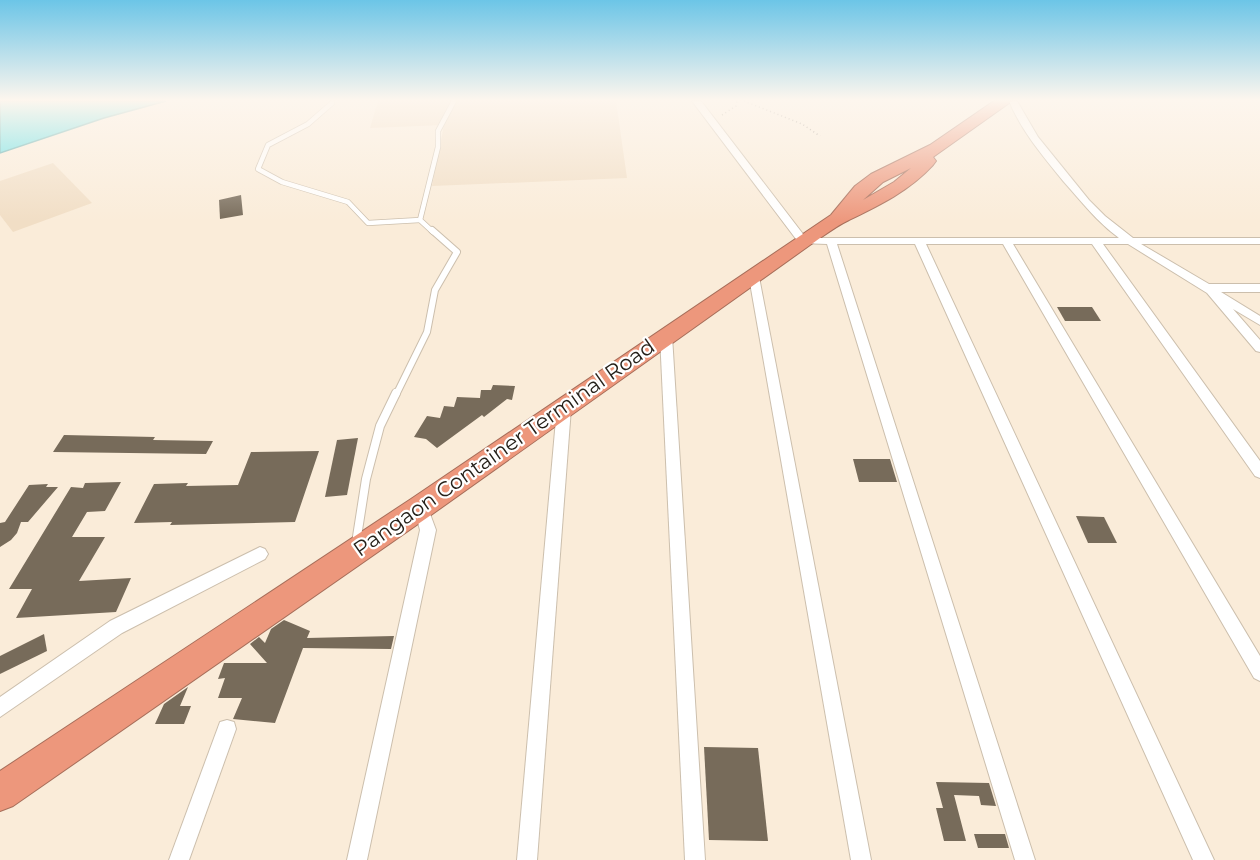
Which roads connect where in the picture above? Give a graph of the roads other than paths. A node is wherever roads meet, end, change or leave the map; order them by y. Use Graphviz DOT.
graph roads {
  1 [pos="275,141"];
  2 [pos="438,141"];
  3 [pos="726,141"];
  4 [pos="946,141"];
  5 [pos="1037,141"];
  6 [pos="420,220"];
  7 [pos="835,230"];
  8 [pos="803,241"];
  9 [pos="919,241"];
  10 [pos="1006,241"];
  11 [pos="1095,241"];
  12 [pos="1129,241"];
  13 [pos="1260,241"];
  14 [pos="754,277"];
  15 [pos="1209,288"];
  16 [pos="1260,288"];
  17 [pos="1260,321"];
  18 [pos="666,336"];
  19 [pos="1260,348"];
  20 [pos="564,408"];
  21 [pos="1260,472"];
  22 [pos="421,507"];
  23 [pos="355,551"];
  24 [pos="260,554"];
  25 [pos="1260,672"];
  26 [pos="0,708"];
  27 [pos="227,729"];
  28 [pos="0,793"];
  29 [pos="179,860"];
  30 [pos="357,860"];
  31 [pos="527,860"];
  32 [pos="695,860"];
  33 [pos="861,860"];
  34 [pos="1025,860"];
  35 [pos="1204,860"];
  1 -- 6 [label="lane"];
  2 -- 6 [label="lane"];
  3 -- 8 [label="street"];
  4 -- 7 [label="highway, Pangaon Container Terminal Road"];
  5 -- 12 [label="street"];
  6 -- 23 [label="lane"];
  7 -- 8 [label="highway, Pangaon Container Terminal Road"];
  7 -- 9 [label="street"];
  7 -- 34 [label="street"];
  8 -- 14 [label="highway, Pangaon Container Terminal Road"];
  9 -- 10 [label="street"];
  9 -- 35 [label="street"];
  10 -- 11 [label="street"];
  10 -- 25 [label="street"];
  11 -- 12 [label="street"];
  11 -- 21 [label="street"];
  12 -- 13 [label="street"];
  12 -- 15 [label="street"];
  14 -- 18 [label="highway, Pangaon Container Terminal Road"];
  14 -- 33 [label="street"];
  15 -- 16 [label="street"];
  15 -- 17 [label="street"];
  15 -- 19 [label="street"];
  18 -- 20 [label="highway, Pangaon Container Terminal Road"];
  18 -- 32 [label="street"];
  20 -- 22 [label="highway, Pangaon Container Terminal Road"];
  20 -- 31 [label="street"];
  22 -- 23 [label="highway, Pangaon Container Terminal Road"];
  22 -- 30 [label="street"];
  23 -- 28 [label="highway, Pangaon Container Terminal Road"];
  24 -- 26 [label="street"];
  27 -- 29 [label="street"];
}
